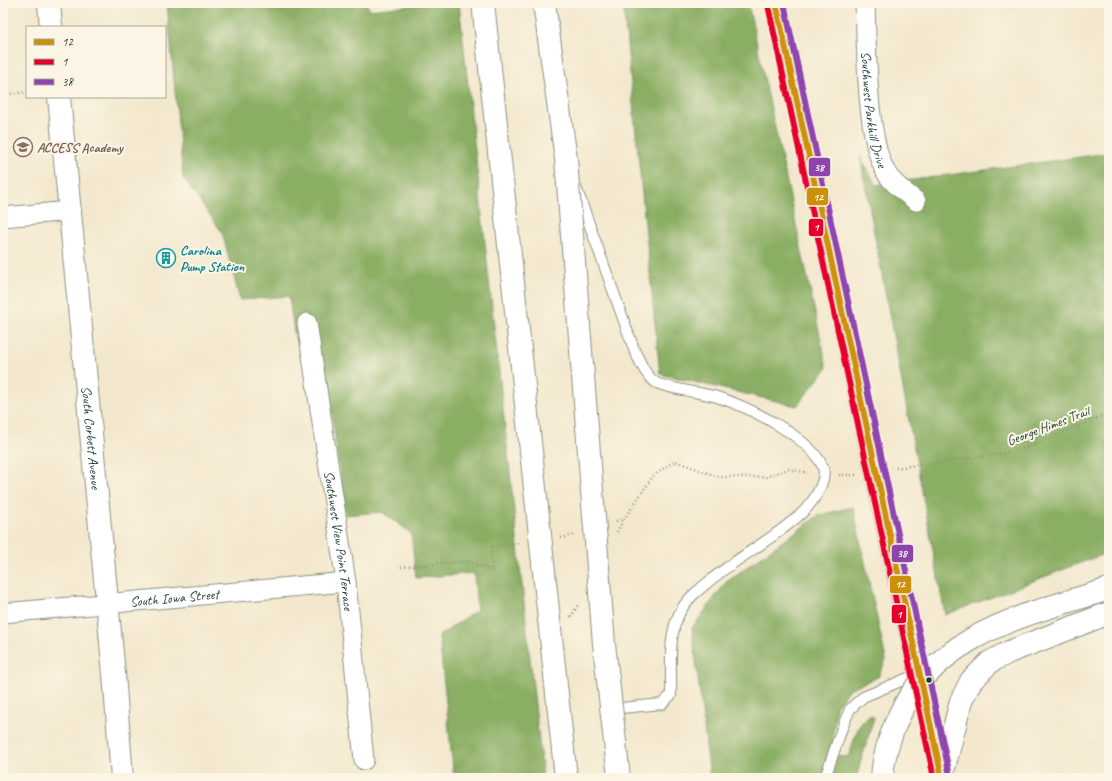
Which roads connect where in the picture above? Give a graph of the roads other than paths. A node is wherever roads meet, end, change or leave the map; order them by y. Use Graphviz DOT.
graph roads {
  1 [pos="49,3"];
  2 [pos="483,3"];
  3 [pos="544,3"];
  4 [pos="776,3"];
  5 [pos="865,3"];
  6 [pos="51,26"];
  7 [pos="59,98"];
  8 [pos="566,159"];
  9 [pos="916,201"];
  10 [pos="70,211"];
  11 [pos="3,217"];
  12 [pos="307,323"];
  13 [pos="346,582"];
  14 [pos="1109,589"];
  15 [pos="108,603"];
  16 [pos="3,613"];
  17 [pos="1109,613"];
  18 [pos="920,672"];
  19 [pos="611,709"];
  20 [pos="364,760"];
  21 [pos="942,777"];
  22 [pos="122,778"];
  23 [pos="566,778"];
  24 [pos="619,778"];
  25 [pos="825,778"];
  26 [pos="882,778"];
  1 -- 6 [label="main road"];
  2 -- 23 [label="main road, bridge"];
  3 -- 8 [label="main road"];
  4 -- 18 [label="main road, bridge"];
  5 -- 9 [label="street, Southwest Parkhill Drive"];
  7 -- 10 [label="main road, South Corbett Avenue"];
  8 -- 19 [label="main road, bridge"];
  8 -- 19 [label="lane"];
  10 -- 11 [label="street"];
  10 -- 15 [label="main road, South Corbett Avenue"];
  12 -- 13 [label="street, Southwest View Point Terrace"];
  13 -- 15 [label="street, South Iowa Street"];
  13 -- 20 [label="street, Southwest View Point Terrace"];
  14 -- 26 [label="main road, bridge"];
  15 -- 16 [label="street, South Iowa Street"];
  15 -- 22 [label="main road, South Corbett Avenue"];
  17 -- 21 [label="main road"];
  18 -- 21 [label="main road"];
  18 -- 25 [label="lane"];
  19 -- 24 [label="main road, bridge"];
}
